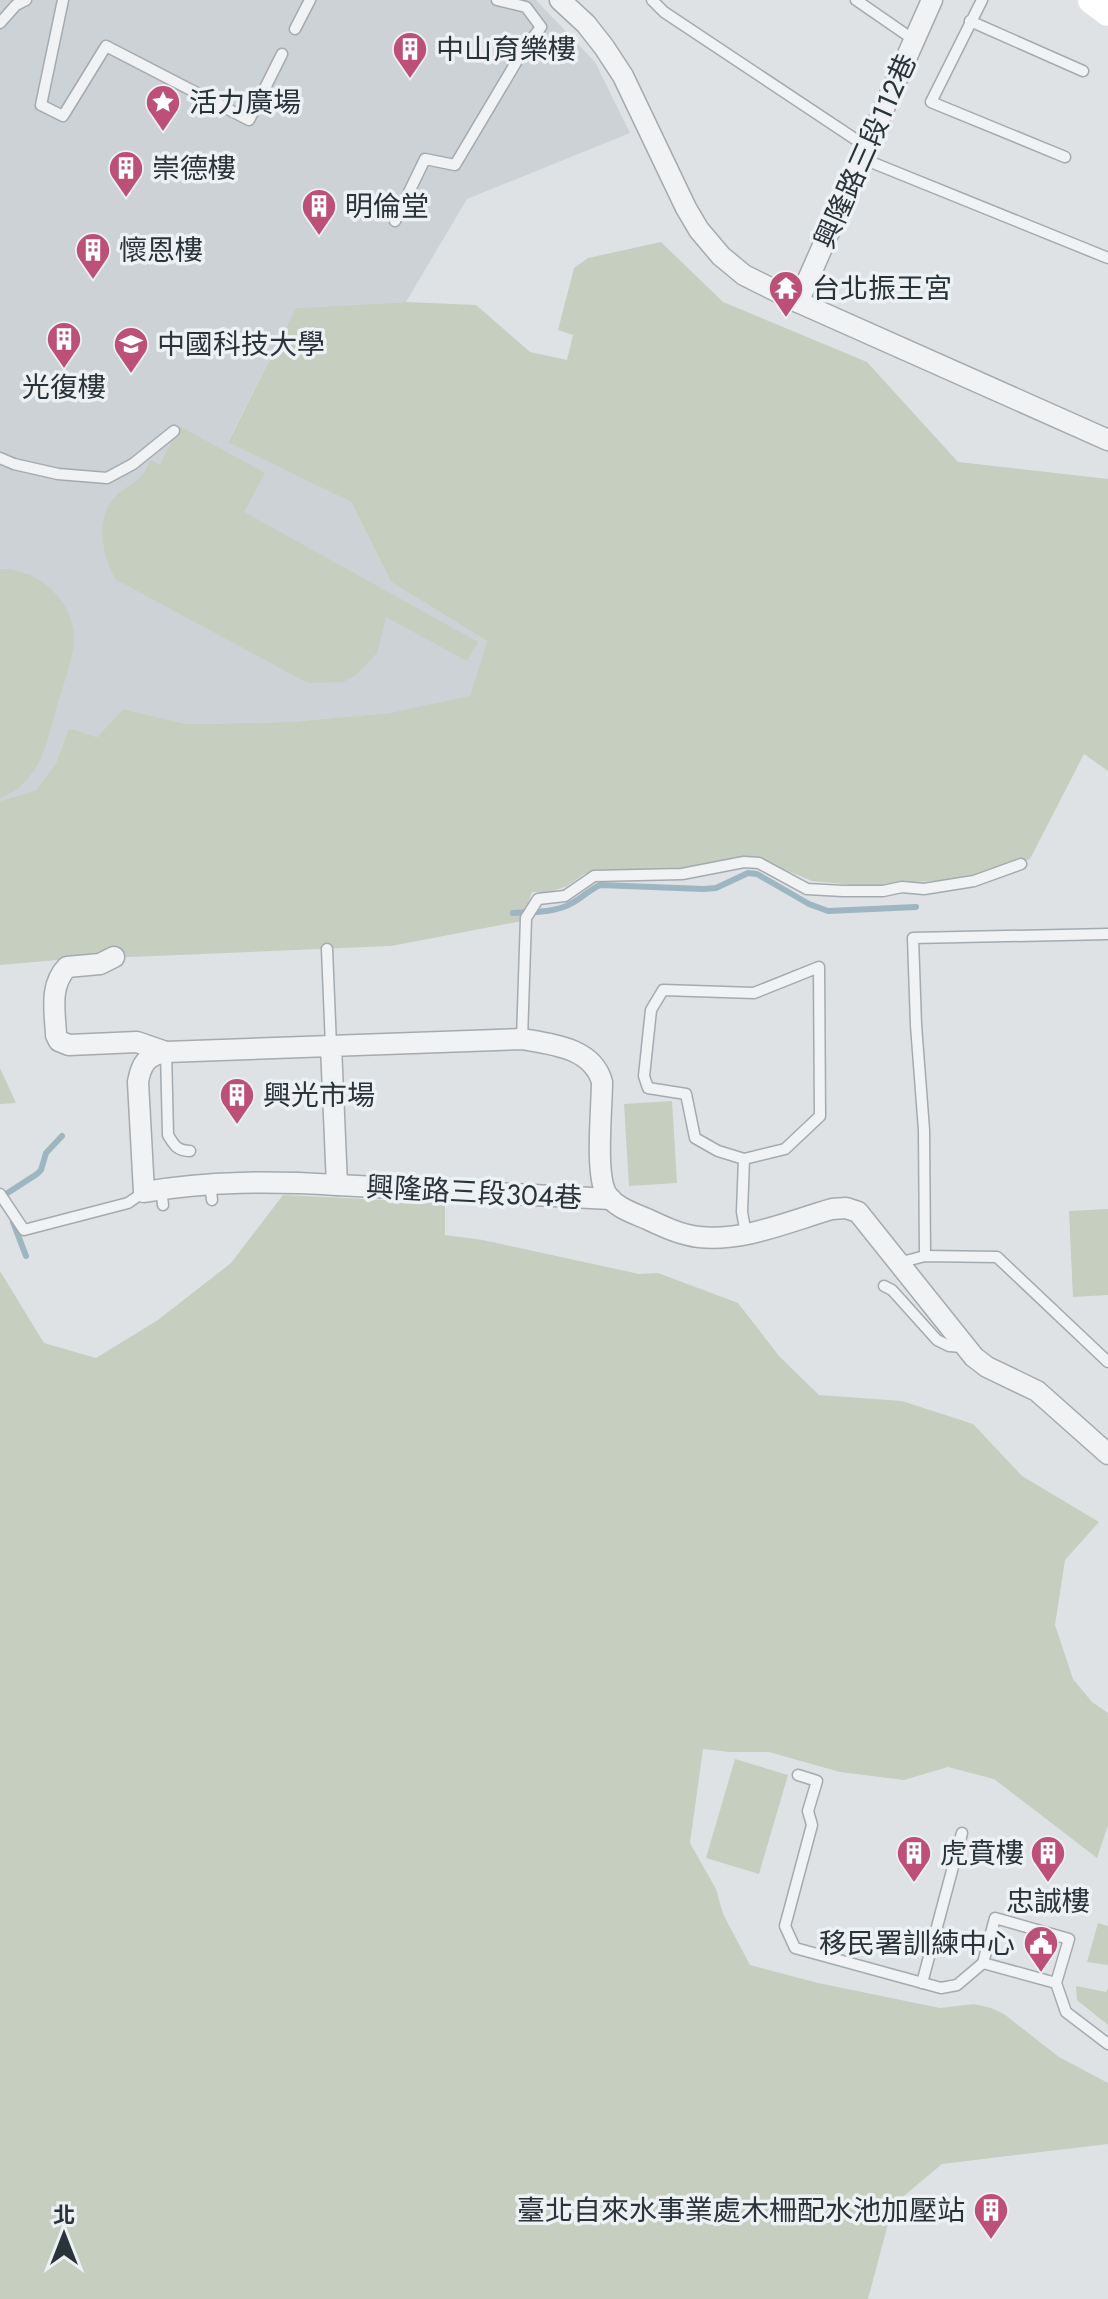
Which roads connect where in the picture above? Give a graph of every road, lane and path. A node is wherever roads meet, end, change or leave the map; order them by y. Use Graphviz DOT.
graph roads {
  1 [pos="26,0"];
  2 [pos="63,0"];
  3 [pos="310,0"];
  4 [pos="497,0"];
  5 [pos="560,0"];
  6 [pos="652,0"];
  7 [pos="856,0"];
  8 [pos="932,0"];
  9 [pos="982,0"];
  10 [pos="1092,0"];
  11 [pos="1108,12"];
  12 [pos="970,21"];
  13 [pos="0,23"];
  14 [pos="295,29"];
  15 [pos="914,40"];
  16 [pos="282,54"];
  17 [pos="1083,71"];
  18 [pos="864,152"];
  19 [pos="1065,157"];
  20 [pos="395,221"];
  21 [pos="1108,258"];
  22 [pos="798,302"];
  23 [pos="174,431"];
  24 [pos="1108,440"];
  25 [pos="0,458"];
  26 [pos="1021,864"];
  27 [pos="1108,934"];
  28 [pos="327,949"];
  29 [pos="114,957"];
  30 [pos="522,1039"];
  31 [pos="331,1046"];
  32 [pos="166,1052"];
  33 [pos="190,1151"];
  34 [pos="744,1159"];
  35 [pos="337,1185"];
  36 [pos="0,1194"];
  37 [pos="156,1195"];
  38 [pos="611,1199"];
  39 [pos="746,1234"];
  40 [pos="925,1256"];
  41 [pos="898,1263"];
  42 [pos="884,1286"];
  43 [pos="965,1348"];
  44 [pos="1108,1362"];
  45 [pos="1108,1454"];
  46 [pos="798,1775"];
  47 [pos="962,1833"];
  48 [pos="983,1963"];
  49 [pos="922,1983"];
  50 [pos="1056,1983"];
  51 [pos="1108,2044"];
  1 -- 13 [label="lane"];
  2 -- 16 [label="lane"];
  3 -- 14 [label="lane"];
  4 -- 20 [label="lane"];
  5 -- 22 [label="street"];
  6 -- 18 [label="lane"];
  7 -- 15 [label="lane"];
  8 -- 15 [label="street, 興隆路三段112巷"];
  9 -- 12 [label="lane"];
  10 -- 11 [label="main road"];
  12 -- 17 [label="lane"];
  12 -- 19 [label="lane"];
  15 -- 18 [label="street, 興隆路三段112巷"];
  18 -- 21 [label="lane"];
  18 -- 22 [label="street, 興隆路三段112巷"];
  22 -- 24 [label="street"];
  23 -- 25 [label="lane"];
  26 -- 30 [label="lane"];
  27 -- 40 [label="lane"];
  28 -- 31 [label="lane"];
  29 -- 32 [label="street, 興隆路三段304巷"];
  30 -- 31 [label="street, 興隆路三段304巷"];
  30 -- 38 [label="street, 興隆路三段304巷"];
  31 -- 32 [label="street, 興隆路三段304巷"];
  31 -- 35 [label="street, 興隆路三段304巷"];
  32 -- 33 [label="lane"];
  32 -- 37 [label="street"];
  34 -- 34 [label="lane"];
  34 -- 39 [label="lane"];
  35 -- 37 [label="street, 興隆路三段304巷"];
  35 -- 38 [label="street, 興隆路三段304巷"];
  36 -- 37 [label="lane, 興隆路三段304巷"];
  38 -- 39 [label="street, 興隆路三段304巷"];
  39 -- 41 [label="street, 興隆路三段304巷"];
  40 -- 41 [label="lane"];
  40 -- 44 [label="lane"];
  41 -- 43 [label="street, 興隆路三段304巷"];
  42 -- 43 [label="lane"];
  43 -- 45 [label="street, 興隆路三段304巷"];
  46 -- 49 [label="lane"];
  47 -- 49 [label="lane"];
  48 -- 49 [label="lane"];
  48 -- 50 [label="lane"];
  48 -- 50 [label="lane"];
  50 -- 51 [label="lane"];
}
